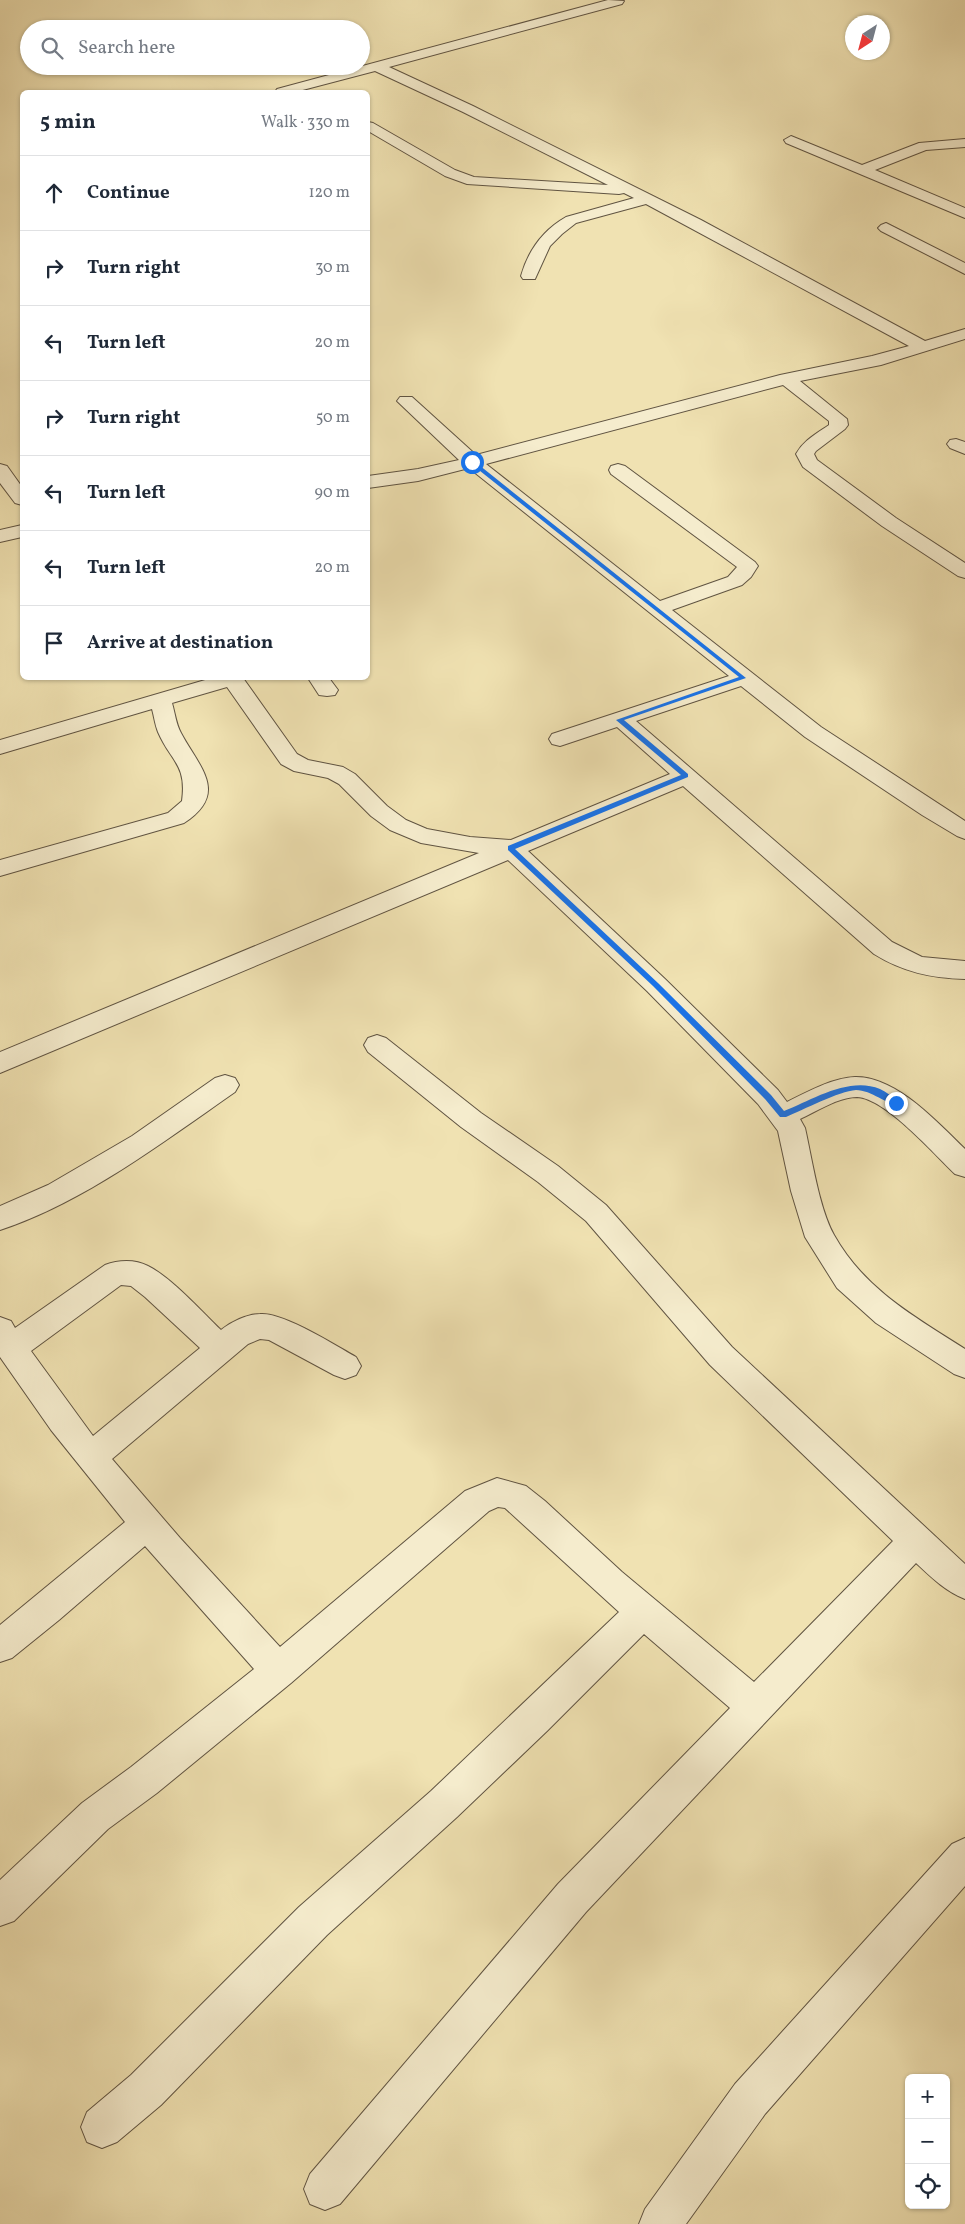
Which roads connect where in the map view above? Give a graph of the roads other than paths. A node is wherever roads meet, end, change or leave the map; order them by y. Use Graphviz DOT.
graph roads {
  1 [pos="618,1"];
  2 [pos="378,67"];
  3 [pos="370,69"];
  4 [pos="352,75"];
  5 [pos="303,90"];
  6 [pos="370,127"];
  7 [pos="791,140"];
  8 [pos="965,142"];
  9 [pos="862,170"];
  10 [pos="632,191"];
  11 [pos="647,199"];
  12 [pos="965,213"];
  13 [pos="886,228"];
  14 [pos="965,269"];
  15 [pos="529,276"];
  16 [pos="965,334"];
  17 [pos="922,346"];
  18 [pos="786,379"];
  19 [pos="406,401"];
  20 [pos="472,462"];
  21 [pos="0,470"];
  22 [pos="618,470"];
  23 [pos="370,482"];
  24 [pos="20,496"];
  25 [pos="20,531"];
  26 [pos="0,536"];
  27 [pos="965,572"];
  28 [pos="656,609"];
  29 [pos="743,678"];
  30 [pos="226,680"];
  31 [pos="234,680"];
  32 [pos="160,700"];
  33 [pos="620,720"];
  34 [pos="560,740"];
  35 [pos="0,747"];
  36 [pos="686,776"];
  37 [pos="965,830"];
  38 [pos="510,848"];
  39 [pos="0,868"];
  40 [pos="965,970"];
  41 [pos="377,1045"];
  42 [pos="0,1063"];
  43 [pos="224,1085"];
  44 [pos="783,1115"];
  45 [pos="965,1166"];
  46 [pos="0,1220"];
  47 [pos="6,1339"];
  48 [pos="221,1349"];
  49 [pos="965,1365"];
  50 [pos="345,1366"];
  51 [pos="91,1457"];
  52 [pos="147,1524"];
  53 [pos="916,1540"];
  54 [pos="965,1583"];
  55 [pos="643,1611"];
  56 [pos="0,1646"];
  57 [pos="279,1671"];
  58 [pos="755,1706"];
  59 [pos="964,1860"];
  60 [pos="0,1907"];
  61 [pos="102,2127"];
  62 [pos="325,2189"];
  63 [pos="660,2224"];
  1 -- 2 [label="street"];
  2 -- 3 [label="street"];
  2 -- 10 [label="street"];
  4 -- 5 [label="street"];
  6 -- 10 [label="street"];
  7 -- 9 [label="street"];
  8 -- 9 [label="street"];
  9 -- 12 [label="street"];
  10 -- 11 [label="street"];
  11 -- 15 [label="street"];
  11 -- 17 [label="street"];
  13 -- 14 [label="street"];
  16 -- 17 [label="street"];
  17 -- 18 [label="street"];
  18 -- 20 [label="street"];
  18 -- 27 [label="street"];
  19 -- 20 [label="street"];
  20 -- 23 [label="street"];
  20 -- 28 [label="street"];
  21 -- 24 [label="street"];
  22 -- 28 [label="street"];
  25 -- 26 [label="street"];
  28 -- 29 [label="street"];
  29 -- 33 [label="street"];
  29 -- 37 [label="street"];
  30 -- 32 [label="street"];
  31 -- 38 [label="street"];
  32 -- 35 [label="street"];
  32 -- 39 [label="street"];
  33 -- 34 [label="street"];
  33 -- 36 [label="street"];
  36 -- 38 [label="street"];
  36 -- 40 [label="street"];
  38 -- 42 [label="street"];
  38 -- 44 [label="street"];
  41 -- 53 [label="street"];
  43 -- 46 [label="street"];
  44 -- 45 [label="street"];
  44 -- 49 [label="street"];
  47 -- 48 [label="street"];
  47 -- 51 [label="street"];
  48 -- 50 [label="street"];
  48 -- 51 [label="street"];
  51 -- 52 [label="street"];
  52 -- 56 [label="street"];
  52 -- 57 [label="street"];
  53 -- 54 [label="street"];
  53 -- 58 [label="street"];
  55 -- 57 [label="street"];
  55 -- 58 [label="street"];
  55 -- 61 [label="street"];
  57 -- 60 [label="street"];
  58 -- 62 [label="street"];
  59 -- 63 [label="street"];
}
